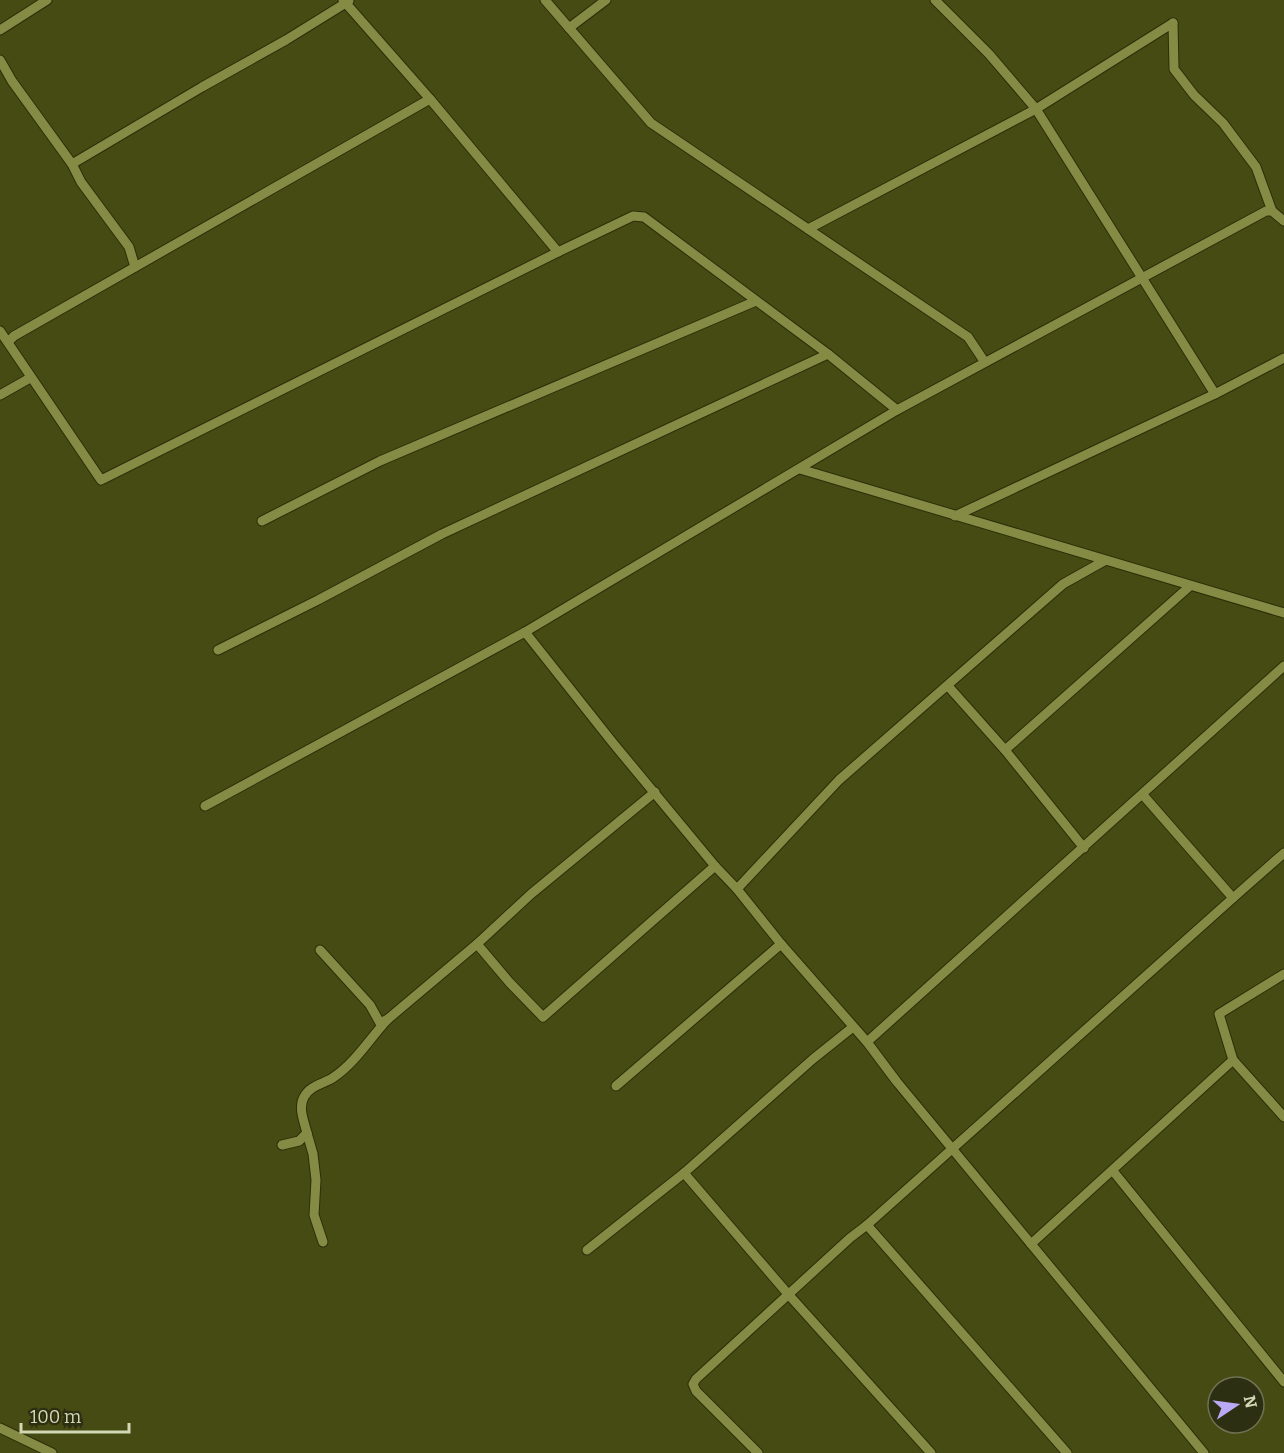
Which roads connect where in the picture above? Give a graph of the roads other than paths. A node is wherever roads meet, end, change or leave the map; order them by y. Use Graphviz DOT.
graph roads {
  1 [pos="545,0"];
  2 [pos="606,0"];
  3 [pos="935,0"];
  4 [pos="347,1"];
  5 [pos="41,2"];
  6 [pos="569,28"];
  7 [pos="0,30"];
  8 [pos="0,60"];
  9 [pos="430,99"];
  10 [pos="1036,109"];
  11 [pos="72,164"];
  12 [pos="1272,211"];
  13 [pos="1284,221"];
  14 [pos="808,229"];
  15 [pos="558,252"];
  16 [pos="135,267"];
  17 [pos="1141,277"];
  18 [pos="756,301"];
  19 [pos="0,331"];
  20 [pos="8,342"];
  21 [pos="828,354"];
  22 [pos="1284,358"];
  23 [pos="984,361"];
  24 [pos="30,378"];
  25 [pos="1215,394"];
  26 [pos="0,395"];
  27 [pos="897,410"];
  28 [pos="800,469"];
  29 [pos="955,516"];
  30 [pos="262,521"];
  31 [pos="1104,561"];
  32 [pos="1190,586"];
  33 [pos="1284,613"];
  34 [pos="525,632"];
  35 [pos="218,650"];
  36 [pos="1284,666"];
  37 [pos="948,686"];
  38 [pos="1005,750"];
  39 [pos="655,792"];
  40 [pos="1143,795"];
  41 [pos="205,806"];
  42 [pos="1084,848"];
  43 [pos="1284,854"];
  44 [pos="715,866"];
  45 [pos="737,889"];
  46 [pos="1233,898"];
  47 [pos="477,944"];
  48 [pos="781,944"];
  49 [pos="320,950"];
  50 [pos="1284,974"];
  51 [pos="388,1019"];
  52 [pos="853,1027"];
  53 [pos="867,1042"];
  54 [pos="1233,1060"];
  55 [pos="616,1086"];
  56 [pos="1284,1117"];
  57 [pos="307,1133"];
  58 [pos="282,1145"];
  59 [pos="952,1149"];
  60 [pos="1113,1171"];
  61 [pos="684,1173"];
  62 [pos="867,1225"];
  63 [pos="322,1242"];
  64 [pos="1031,1244"];
  65 [pos="587,1250"];
  66 [pos="788,1294"];
  67 [pos="1284,1382"];
  68 [pos="0,1428"];
  69 [pos="52,1453"];
  70 [pos="758,1453"];
  71 [pos="931,1453"];
  72 [pos="1067,1453"];
  73 [pos="1204,1453"];
  1 -- 6 [label="street"];
  2 -- 6 [label="street"];
  3 -- 10 [label="street"];
  4 -- 9 [label="street"];
  4 -- 11 [label="street"];
  5 -- 7 [label="street"];
  6 -- 14 [label="street"];
  8 -- 11 [label="street"];
  9 -- 15 [label="street"];
  9 -- 16 [label="street"];
  10 -- 12 [label="street"];
  10 -- 14 [label="street"];
  10 -- 17 [label="street"];
  11 -- 16 [label="street"];
  12 -- 13 [label="street"];
  12 -- 17 [label="street"];
  14 -- 23 [label="street"];
  15 -- 18 [label="street"];
  15 -- 24 [label="street"];
  16 -- 20 [label="street"];
  17 -- 23 [label="street"];
  17 -- 25 [label="street"];
  18 -- 21 [label="street"];
  18 -- 30 [label="street"];
  19 -- 20 [label="street"];
  20 -- 24 [label="street"];
  21 -- 27 [label="street"];
  21 -- 35 [label="street"];
  22 -- 25 [label="street"];
  23 -- 27 [label="street"];
  24 -- 26 [label="street"];
  25 -- 29 [label="street"];
  27 -- 28 [label="street"];
  28 -- 29 [label="street"];
  28 -- 34 [label="street"];
  29 -- 31 [label="street"];
  31 -- 32 [label="street"];
  31 -- 37 [label="street"];
  32 -- 33 [label="street"];
  32 -- 38 [label="street"];
  34 -- 39 [label="street"];
  34 -- 41 [label="street"];
  36 -- 40 [label="street"];
  37 -- 38 [label="street"];
  37 -- 45 [label="street"];
  38 -- 42 [label="street"];
  39 -- 44 [label="street"];
  39 -- 47 [label="street"];
  40 -- 42 [label="street"];
  40 -- 46 [label="street"];
  42 -- 53 [label="street"];
  43 -- 46 [label="street"];
  44 -- 45 [label="street"];
  44 -- 47 [label="street"];
  45 -- 48 [label="street"];
  46 -- 59 [label="street"];
  47 -- 51 [label="street"];
  48 -- 52 [label="street"];
  48 -- 55 [label="street"];
  49 -- 51 [label="street"];
  50 -- 54 [label="street"];
  51 -- 57 [label="street"];
  52 -- 53 [label="street"];
  52 -- 61 [label="street"];
  53 -- 59 [label="street"];
  54 -- 56 [label="street"];
  54 -- 60 [label="street"];
  57 -- 58 [label="street"];
  57 -- 63 [label="street"];
  59 -- 62 [label="street"];
  59 -- 64 [label="street"];
  60 -- 64 [label="street"];
  60 -- 67 [label="street"];
  61 -- 65 [label="street"];
  61 -- 66 [label="street"];
  62 -- 66 [label="street"];
  62 -- 72 [label="street"];
  64 -- 73 [label="street"];
  66 -- 70 [label="street"];
  66 -- 71 [label="street"];
  68 -- 69 [label="street"];
}
